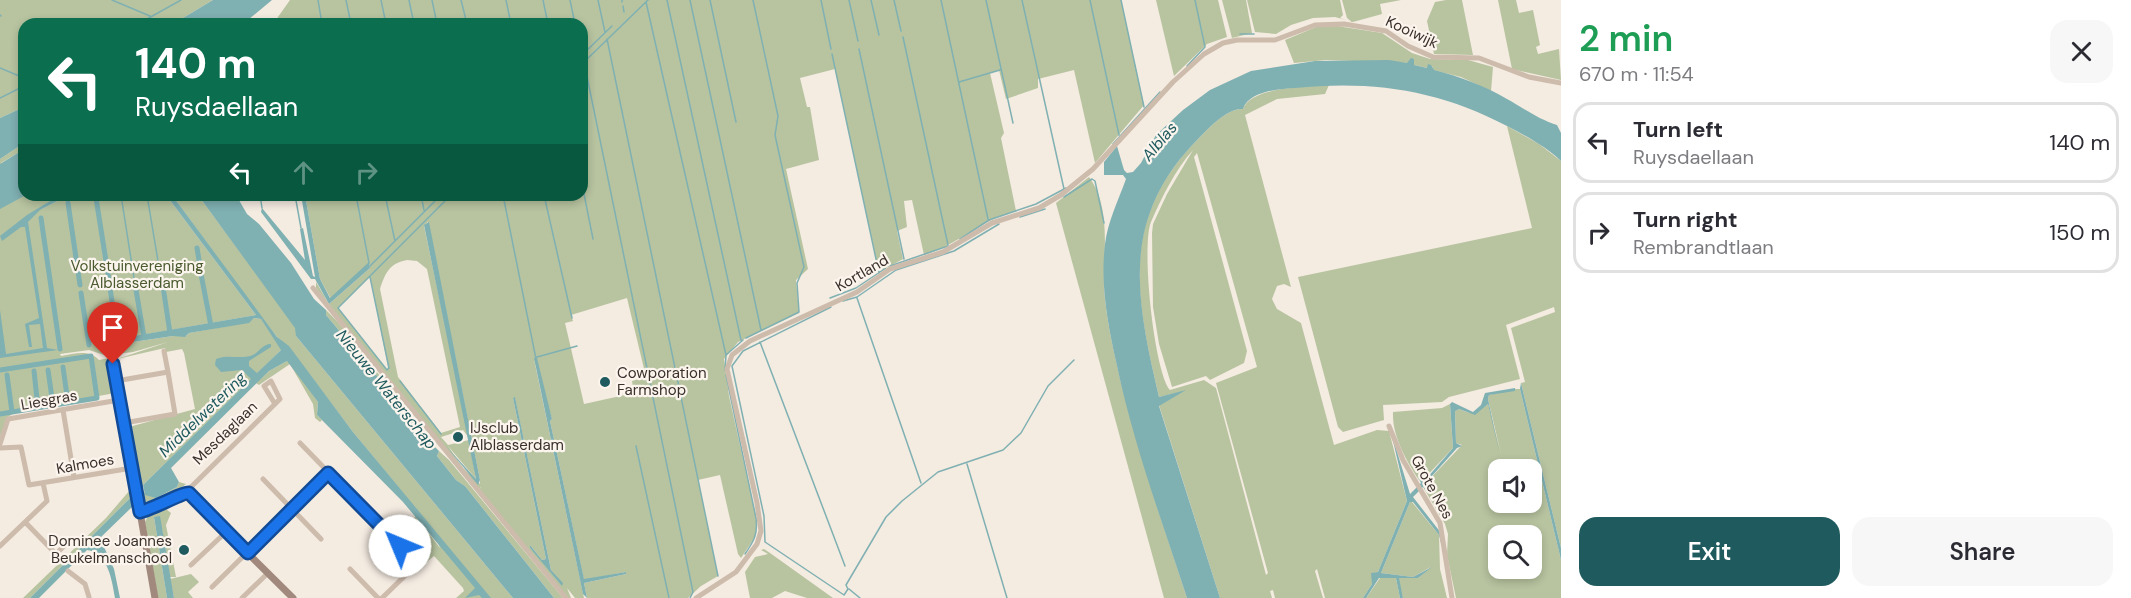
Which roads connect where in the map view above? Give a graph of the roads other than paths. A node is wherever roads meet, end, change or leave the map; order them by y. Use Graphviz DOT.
graph roads {
  1 [pos="1252,39"];
  2 [pos="1561,83"];
  3 [pos="313,288"];
  4 [pos="164,351"];
  5 [pos="113,364"];
  6 [pos="168,372"];
  7 [pos="116,381"];
  8 [pos="119,400"];
  9 [pos="274,404"];
  10 [pos="63,410"];
  11 [pos="124,423"];
  12 [pos="1389,426"];
  13 [pos="300,443"];
  14 [pos="0,446"];
  15 [pos="132,468"];
  16 [pos="328,473"];
  17 [pos="74,477"];
  18 [pos="263,479"];
  19 [pos="43,483"];
  20 [pos="186,492"];
  21 [pos="292,509"];
  22 [pos="140,512"];
  23 [pos="25,522"];
  24 [pos="227,531"];
  25 [pos="321,539"];
  26 [pos="0,546"];
  27 [pos="64,546"];
  28 [pos="248,553"];
  29 [pos="191,565"];
  30 [pos="350,569"];
  31 [pos="68,571"];
  32 [pos="268,573"];
  33 [pos="212,587"];
  34 [pos="287,596"];
  35 [pos="88,598"];
  36 [pos="155,598"];
  37 [pos="242,598"];
  38 [pos="380,598"];
  39 [pos="566,598"];
  40 [pos="696,598"];
  41 [pos="1452,598"];
  1 -- 2 [label="street, Kooiwijk"];
  1 -- 40 [label="street, Kortland"];
  3 -- 39 [label="street"];
  4 -- 6 [label="street"];
  5 -- 7 [label="street"];
  6 -- 7 [label="street"];
  6 -- 11 [label="street"];
  7 -- 8 [label="street"];
  8 -- 10 [label="street, Liesgras"];
  8 -- 11 [label="street"];
  9 -- 20 [label="street, Mesdaglaan"];
  10 -- 14 [label="street, Liesgras"];
  10 -- 17 [label="street"];
  11 -- 15 [label="street"];
  12 -- 41 [label="street, Grote Nes"];
  13 -- 16 [label="street"];
  14 -- 19 [label="street"];
  15 -- 17 [label="street, Kalmoes"];
  15 -- 22 [label="street"];
  16 -- 21 [label="street"];
  16 -- 38 [label="street"];
  17 -- 19 [label="street, Kalmoes"];
  18 -- 21 [label="street"];
  19 -- 23 [label="street"];
  20 -- 22 [label="street, Mesdaglaan"];
  20 -- 24 [label="street"];
  21 -- 25 [label="street"];
  21 -- 28 [label="street"];
  22 -- 36 [label="street"];
  23 -- 26 [label="street"];
  23 -- 27 [label="street"];
  24 -- 28 [label="street"];
  24 -- 29 [label="street"];
  28 -- 32 [label="street"];
  28 -- 33 [label="street"];
  30 -- 38 [label="street"];
  31 -- 35 [label="street"];
  32 -- 34 [label="street"];
  32 -- 37 [label="street"];
}
